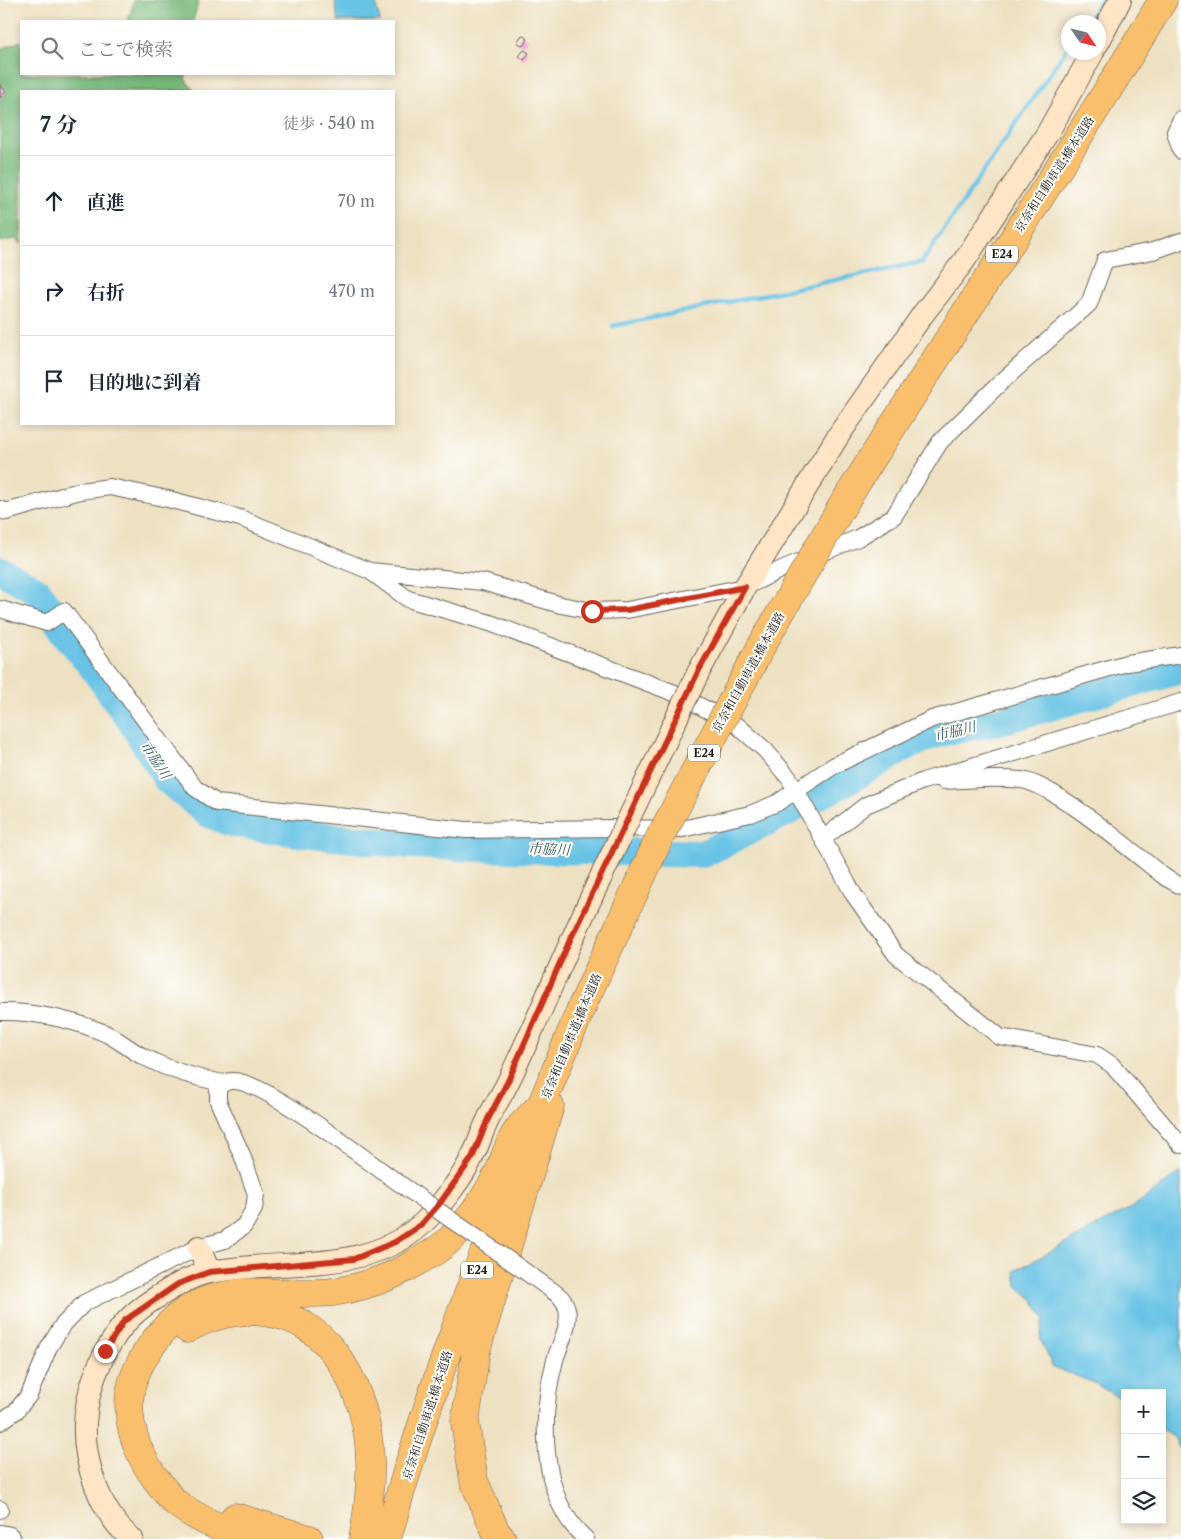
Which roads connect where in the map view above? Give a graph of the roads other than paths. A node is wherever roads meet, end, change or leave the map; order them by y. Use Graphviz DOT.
graph roads {
  1 [pos="1120,0"];
  2 [pos="1163,0"];
  3 [pos="1106,27"];
  4 [pos="1089,60"];
  5 [pos="1181,119"];
  6 [pos="1181,150"];
  7 [pos="1181,241"];
  8 [pos="0,509"];
  9 [pos="370,571"];
  10 [pos="745,587"];
  11 [pos="0,609"];
  12 [pos="1181,655"];
  13 [pos="1181,702"];
  14 [pos="923,781"];
  15 [pos="796,790"];
  16 [pos="824,838"];
  17 [pos="1181,886"];
  18 [pos="0,1012"];
  19 [pos="566,1046"];
  20 [pos="223,1083"];
  21 [pos="540,1106"];
  22 [pos="1181,1145"];
  23 [pos="199,1246"];
  24 [pos="209,1272"];
  25 [pos="0,1422"];
  26 [pos="132,1539"];
  27 [pos="256,1539"];
  28 [pos="309,1539"];
  29 [pos="362,1539"];
  30 [pos="387,1539"];
  31 [pos="502,1539"];
  32 [pos="586,1539"];
  1 -- 3 [label="street"];
  2 -- 19 [label="highway, 京奈和自動車道;橋本道路 / E24, bridge"];
  4 -- 10 [label="street"];
  5 -- 6 [label="street"];
  7 -- 10 [label="street"];
  8 -- 9 [label="street"];
  9 -- 10 [label="street"];
  9 -- 15 [label="street"];
  10 -- 24 [label="street, bridge"];
  11 -- 15 [label="street"];
  12 -- 15 [label="street"];
  13 -- 14 [label="street"];
  14 -- 16 [label="street"];
  14 -- 17 [label="street"];
  15 -- 16 [label="street"];
  16 -- 22 [label="street"];
  18 -- 20 [label="street"];
  19 -- 21 [label="highway, 京奈和自動車道;橋本道路 / E24"];
  19 -- 31 [label="highway"];
  20 -- 23 [label="street"];
  20 -- 32 [label="street, bridge"];
  21 -- 27 [label="highway"];
  21 -- 30 [label="highway, 京奈和自動車道;橋本道路 / E24"];
  23 -- 24 [label="street"];
  23 -- 25 [label="street"];
  24 -- 26 [label="street"];
  28 -- 29 [label="highway"];
}
